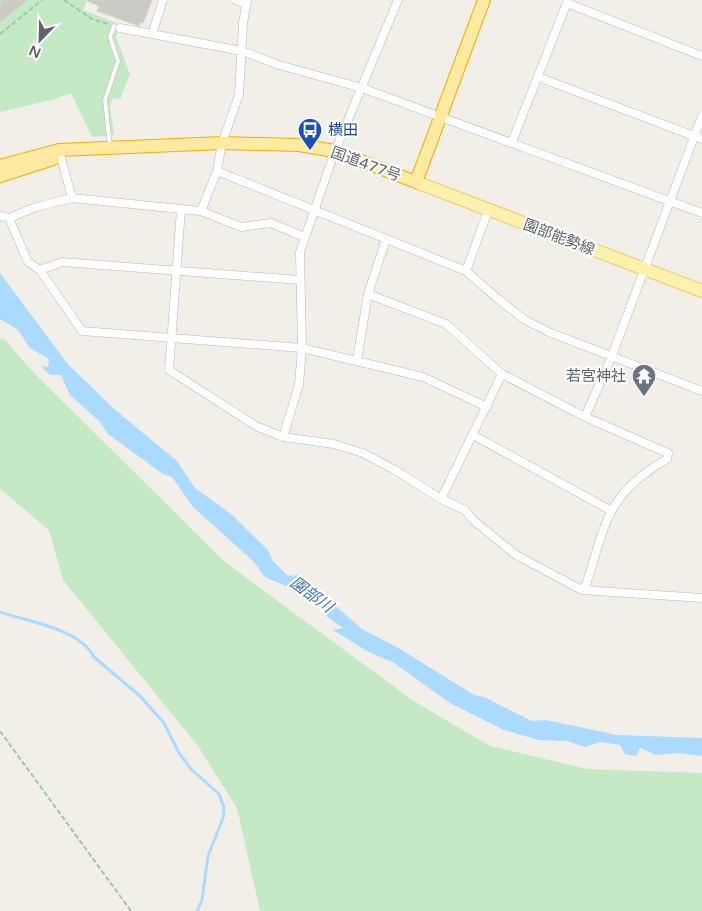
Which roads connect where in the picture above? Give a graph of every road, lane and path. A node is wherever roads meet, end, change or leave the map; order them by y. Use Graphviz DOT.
graph roads {
  1 [pos="42,0"];
  2 [pos="64,0"];
  3 [pos="163,0"];
  4 [pos="236,0"];
  5 [pos="396,0"];
  6 [pos="484,0"];
  7 [pos="246,2"];
  8 [pos="567,2"];
  9 [pos="117,27"];
  10 [pos="0,34"];
  11 [pos="152,34"];
  12 [pos="242,51"];
  13 [pos="702,56"];
  14 [pos="538,77"];
  15 [pos="362,88"];
  16 [pos="441,116"];
  17 [pos="702,116"];
  18 [pos="698,138"];
  19 [pos="512,142"];
  20 [pos="222,143"];
  21 [pos="111,148"];
  22 [pos="335,151"];
  23 [pos="60,153"];
  24 [pos="0,166"];
  25 [pos="216,171"];
  26 [pos="0,176"];
  27 [pos="416,182"];
  28 [pos="72,198"];
  29 [pos="671,201"];
  30 [pos="314,209"];
  31 [pos="181,210"];
  32 [pos="201,211"];
  33 [pos="488,212"];
  34 [pos="702,213"];
  35 [pos="0,216"];
  36 [pos="9,218"];
  37 [pos="304,237"];
  38 [pos="386,239"];
  39 [pos="40,270"];
  40 [pos="644,270"];
  41 [pos="176,271"];
  42 [pos="466,271"];
  43 [pos="300,280"];
  44 [pos="702,291"];
  45 [pos="368,294"];
  46 [pos="172,337"];
  47 [pos="302,348"];
  48 [pos="611,358"];
  49 [pos="357,360"];
  50 [pos="502,374"];
  51 [pos="702,392"];
  52 [pos="487,407"];
  53 [pos="585,417"];
  54 [pos="473,435"];
  55 [pos="283,437"];
  56 [pos="441,499"];
  57 [pos="610,510"];
  58 [pos="582,590"];
  59 [pos="702,598"];
  60 [pos="0,731"];
  61 [pos="131,911"];
  1 -- 10 [label="path"];
  2 -- 9 [label="path"];
  3 -- 11 [label="street"];
  4 -- 7 [label="street"];
  5 -- 15 [label="street"];
  6 -- 16 [label="highway, 国道477号"];
  7 -- 12 [label="street"];
  8 -- 13 [label="street"];
  8 -- 14 [label="street"];
  9 -- 11 [label="street"];
  9 -- 21 [label="lane"];
  11 -- 12 [label="street"];
  12 -- 15 [label="street"];
  12 -- 20 [label="street"];
  14 -- 18 [label="street"];
  14 -- 19 [label="street"];
  15 -- 16 [label="street"];
  15 -- 22 [label="street"];
  16 -- 19 [label="street"];
  16 -- 27 [label="highway, 国道477号"];
  17 -- 18 [label="street"];
  18 -- 29 [label="street"];
  19 -- 29 [label="street"];
  20 -- 21 [label="highway, 国道477号"];
  20 -- 22 [label="highway, 国道477号"];
  20 -- 25 [label="street"];
  21 -- 23 [label="highway, 国道477号"];
  22 -- 27 [label="highway, 国道477号"];
  22 -- 30 [label="street"];
  23 -- 24 [label="highway, 国道477号"];
  23 -- 26 [label="highway, 国道477号"];
  23 -- 28 [label="street"];
  25 -- 30 [label="street"];
  25 -- 32 [label="street"];
  27 -- 33 [label="main road, 園部能勢線"];
  28 -- 31 [label="street"];
  28 -- 36 [label="street"];
  29 -- 34 [label="street"];
  29 -- 40 [label="street"];
  30 -- 37 [label="street"];
  30 -- 38 [label="street"];
  31 -- 32 [label="street"];
  31 -- 41 [label="street"];
  32 -- 37 [label="street"];
  33 -- 40 [label="main road, 園部能勢線"];
  33 -- 42 [label="street"];
  35 -- 36 [label="street"];
  36 -- 39 [label="street"];
  37 -- 43 [label="street"];
  38 -- 42 [label="street"];
  38 -- 45 [label="street"];
  39 -- 41 [label="street"];
  39 -- 46 [label="street"];
  40 -- 44 [label="main road, 園部能勢線"];
  40 -- 48 [label="street"];
  41 -- 43 [label="street"];
  41 -- 46 [label="street"];
  42 -- 48 [label="street"];
  43 -- 47 [label="street"];
  45 -- 49 [label="street"];
  45 -- 50 [label="street"];
  46 -- 47 [label="street"];
  46 -- 55 [label="street"];
  47 -- 49 [label="street"];
  47 -- 55 [label="street"];
  48 -- 51 [label="street"];
  48 -- 53 [label="street"];
  49 -- 52 [label="street"];
  50 -- 52 [label="street"];
  50 -- 53 [label="street"];
  52 -- 54 [label="street"];
  53 -- 57 [label="street"];
  54 -- 56 [label="street"];
  54 -- 57 [label="street"];
  55 -- 56 [label="street"];
  56 -- 58 [label="street"];
  57 -- 58 [label="street"];
  58 -- 59 [label="street"];
  60 -- 61 [label="path"];
}
